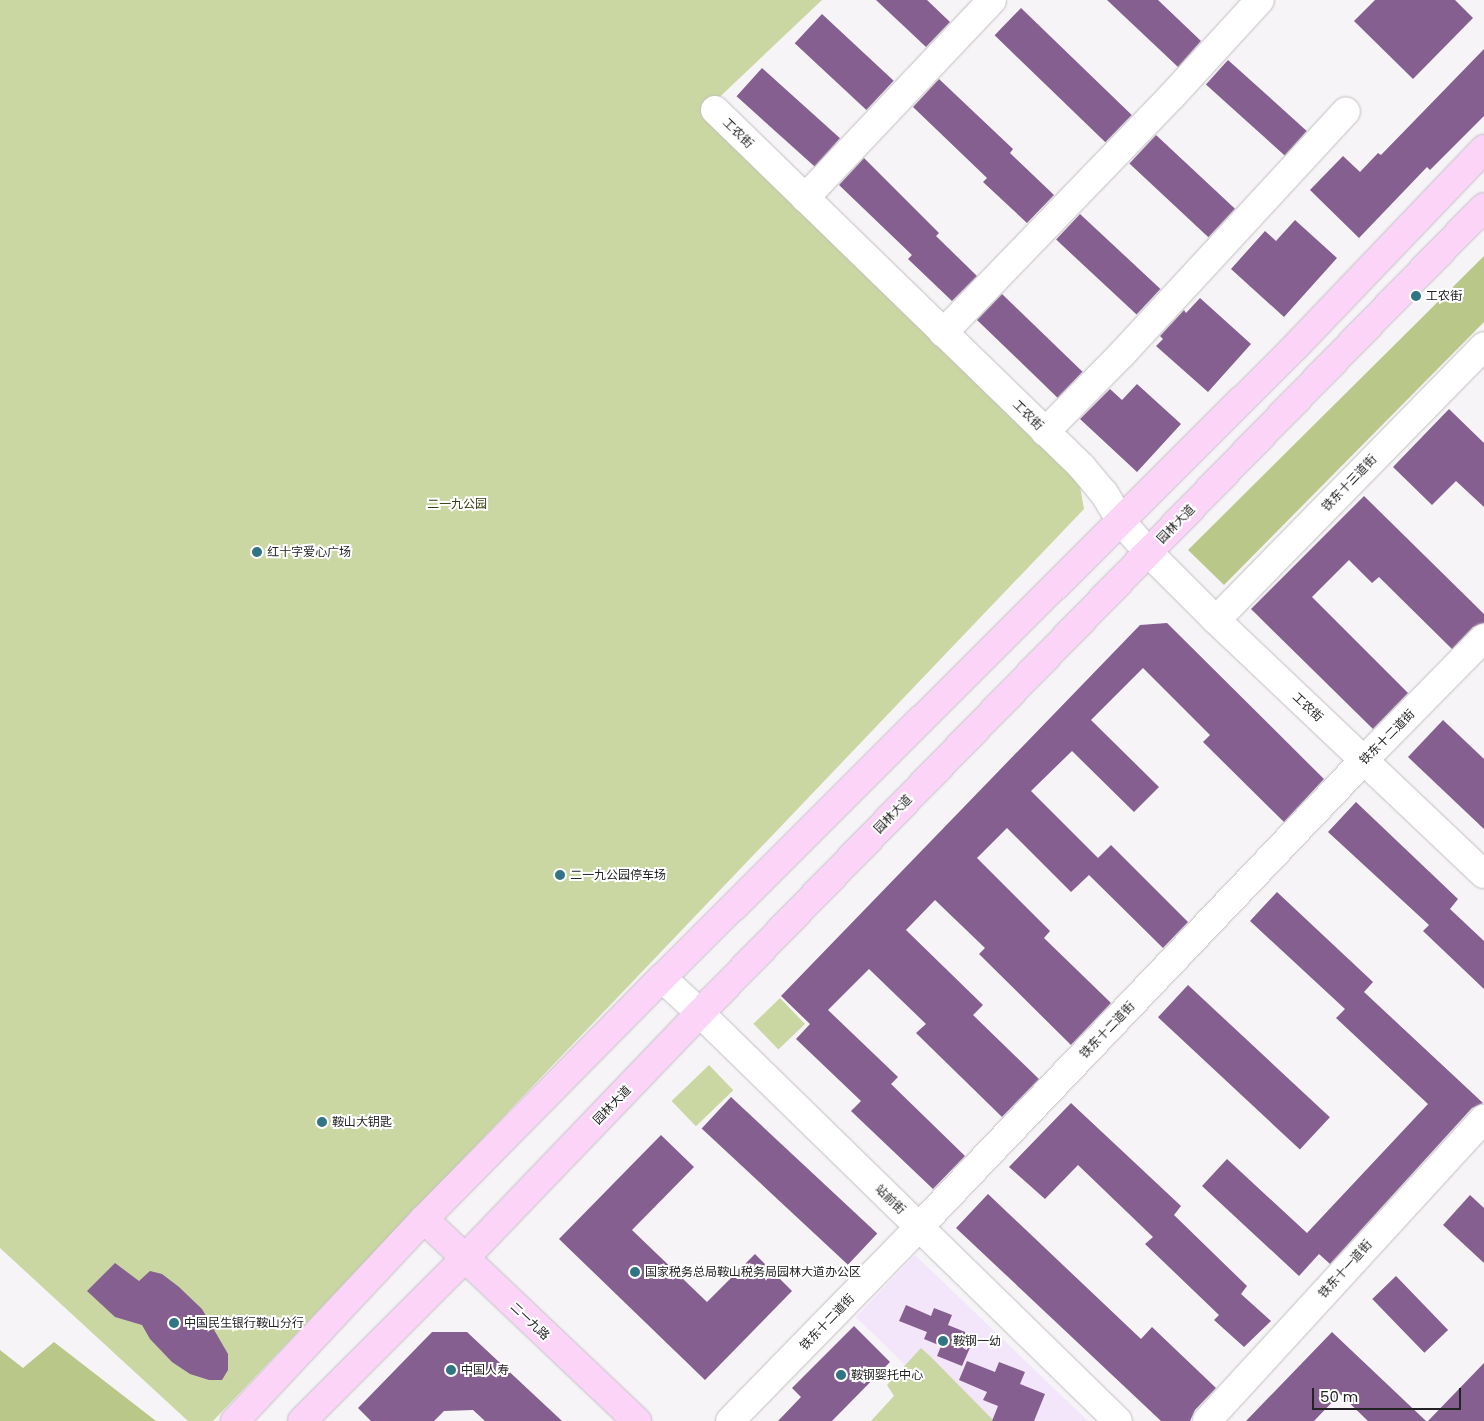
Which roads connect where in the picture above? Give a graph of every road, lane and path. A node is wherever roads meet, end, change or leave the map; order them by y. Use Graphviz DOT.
graph roads {
  1 [pos="992,0"];
  2 [pos="1260,0"];
  3 [pos="715,110"];
  4 [pos="1346,111"];
  5 [pos="1484,149"];
  6 [pos="805,198"];
  7 [pos="1484,207"];
  8 [pos="943,332"];
  9 [pos="1484,346"];
  10 [pos="1045,432"];
  11 [pos="1120,520"];
  12 [pos="1148,552"];
  13 [pos="1124,577"];
  14 [pos="1216,620"];
  15 [pos="1484,638"];
  16 [pos="1364,760"];
  17 [pos="1484,874"];
  18 [pos="662,978"];
  19 [pos="700,1013"];
  20 [pos="1484,1119"];
  21 [pos="424,1220"];
  22 [pos="919,1227"];
  23 [pos="464,1259"];
  24 [pos="235,1421"];
  25 [pos="302,1421"];
  26 [pos="637,1421"];
  27 [pos="730,1421"];
  28 [pos="1118,1421"];
  29 [pos="1207,1421"];
  1 -- 6 [label="street"];
  2 -- 8 [label="street"];
  3 -- 6 [label="street, 工农街"];
  4 -- 10 [label="street"];
  5 -- 11 [label="main road"];
  6 -- 8 [label="street, 工农街"];
  7 -- 12 [label="main road, 园林大道"];
  8 -- 10 [label="street, 工农街"];
  9 -- 14 [label="street, 铁东十三道街"];
  10 -- 11 [label="street, 工农街"];
  11 -- 12 [label="street, 工农街"];
  11 -- 13 [label="street"];
  11 -- 18 [label="main road"];
  12 -- 13 [label="main road, 园林大道"];
  12 -- 14 [label="street, 工农街"];
  13 -- 19 [label="main road, 园林大道"];
  14 -- 16 [label="street, 工农街"];
  15 -- 16 [label="street, 铁东十二道街"];
  16 -- 17 [label="street, 工农街"];
  16 -- 22 [label="street, 铁东十二道街"];
  18 -- 19 [label="street, 站前街"];
  18 -- 21 [label="main road"];
  19 -- 22 [label="street, 站前街"];
  19 -- 23 [label="main road, 园林大道"];
  20 -- 29 [label="street, 铁东十一道街"];
  21 -- 23 [label="main road, 二一九路"];
  21 -- 24 [label="main road"];
  22 -- 27 [label="street, 铁东十二道街"];
  22 -- 28 [label="street, 站前街"];
  23 -- 25 [label="main road, 园林大道"];
  23 -- 26 [label="main road, 二一九路"];
}
